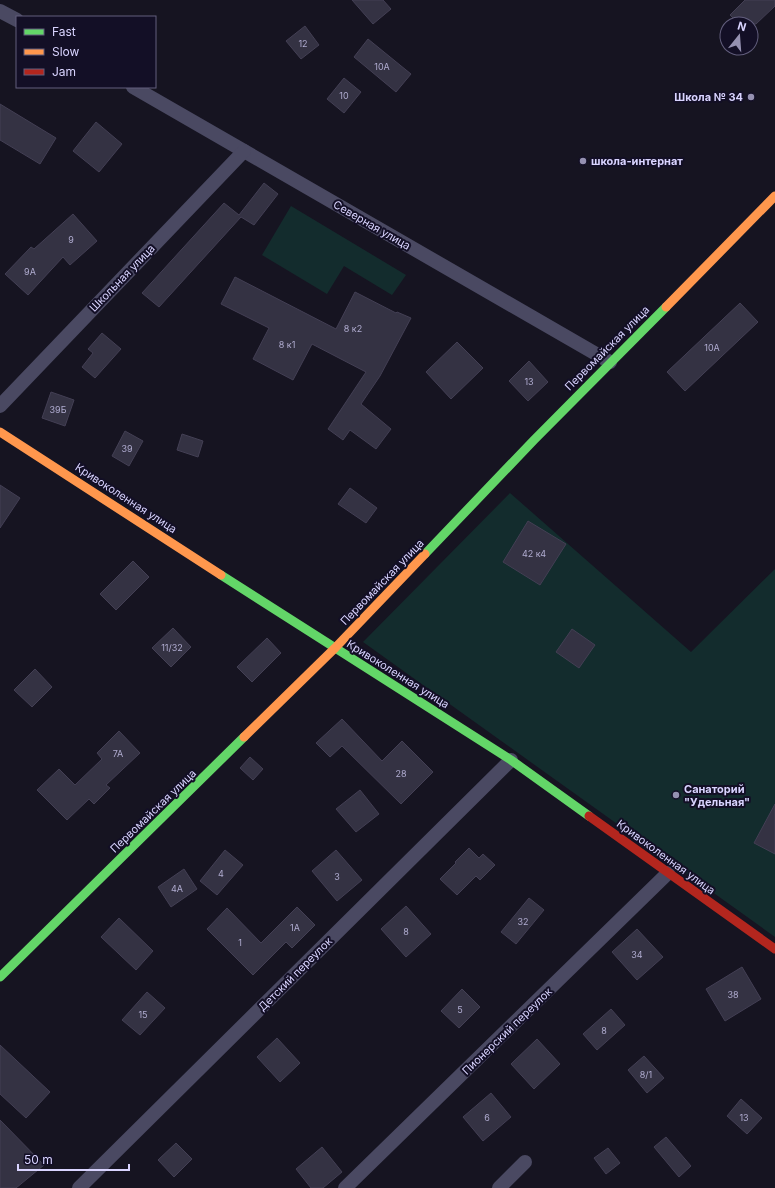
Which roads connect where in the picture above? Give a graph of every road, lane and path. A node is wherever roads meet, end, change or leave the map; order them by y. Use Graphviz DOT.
graph roads {
  1 [pos="0,11"];
  2 [pos="16,19"];
  3 [pos="135,88"];
  4 [pos="244,151"];
  5 [pos="775,196"];
  6 [pos="610,362"];
  7 [pos="0,406"];
  8 [pos="0,432"];
  9 [pos="335,648"];
  10 [pos="511,760"];
  11 [pos="668,873"];
  12 [pos="775,949"];
  13 [pos="0,977"];
  14 [pos="525,1162"];
  15 [pos="79,1188"];
  16 [pos="345,1188"];
  17 [pos="499,1188"];
  1 -- 2 [label="street"];
  3 -- 4 [label="street, Северная улица"];
  4 -- 6 [label="street, Северная улица"];
  4 -- 7 [label="street, Школьная улица"];
  5 -- 6 [label="main road, Первомайская улица"];
  6 -- 9 [label="main road, Первомайская улица"];
  8 -- 9 [label="main road, Кривоколенная улица"];
  9 -- 10 [label="main road, Кривоколенная улица"];
  9 -- 13 [label="main road, Первомайская улица"];
  10 -- 11 [label="main road, Кривоколенная улица"];
  10 -- 15 [label="street, Детский переулок"];
  11 -- 12 [label="main road, Кривоколенная улица"];
  11 -- 16 [label="street, Пионерский переулок"];
  14 -- 17 [label="street"];
}
